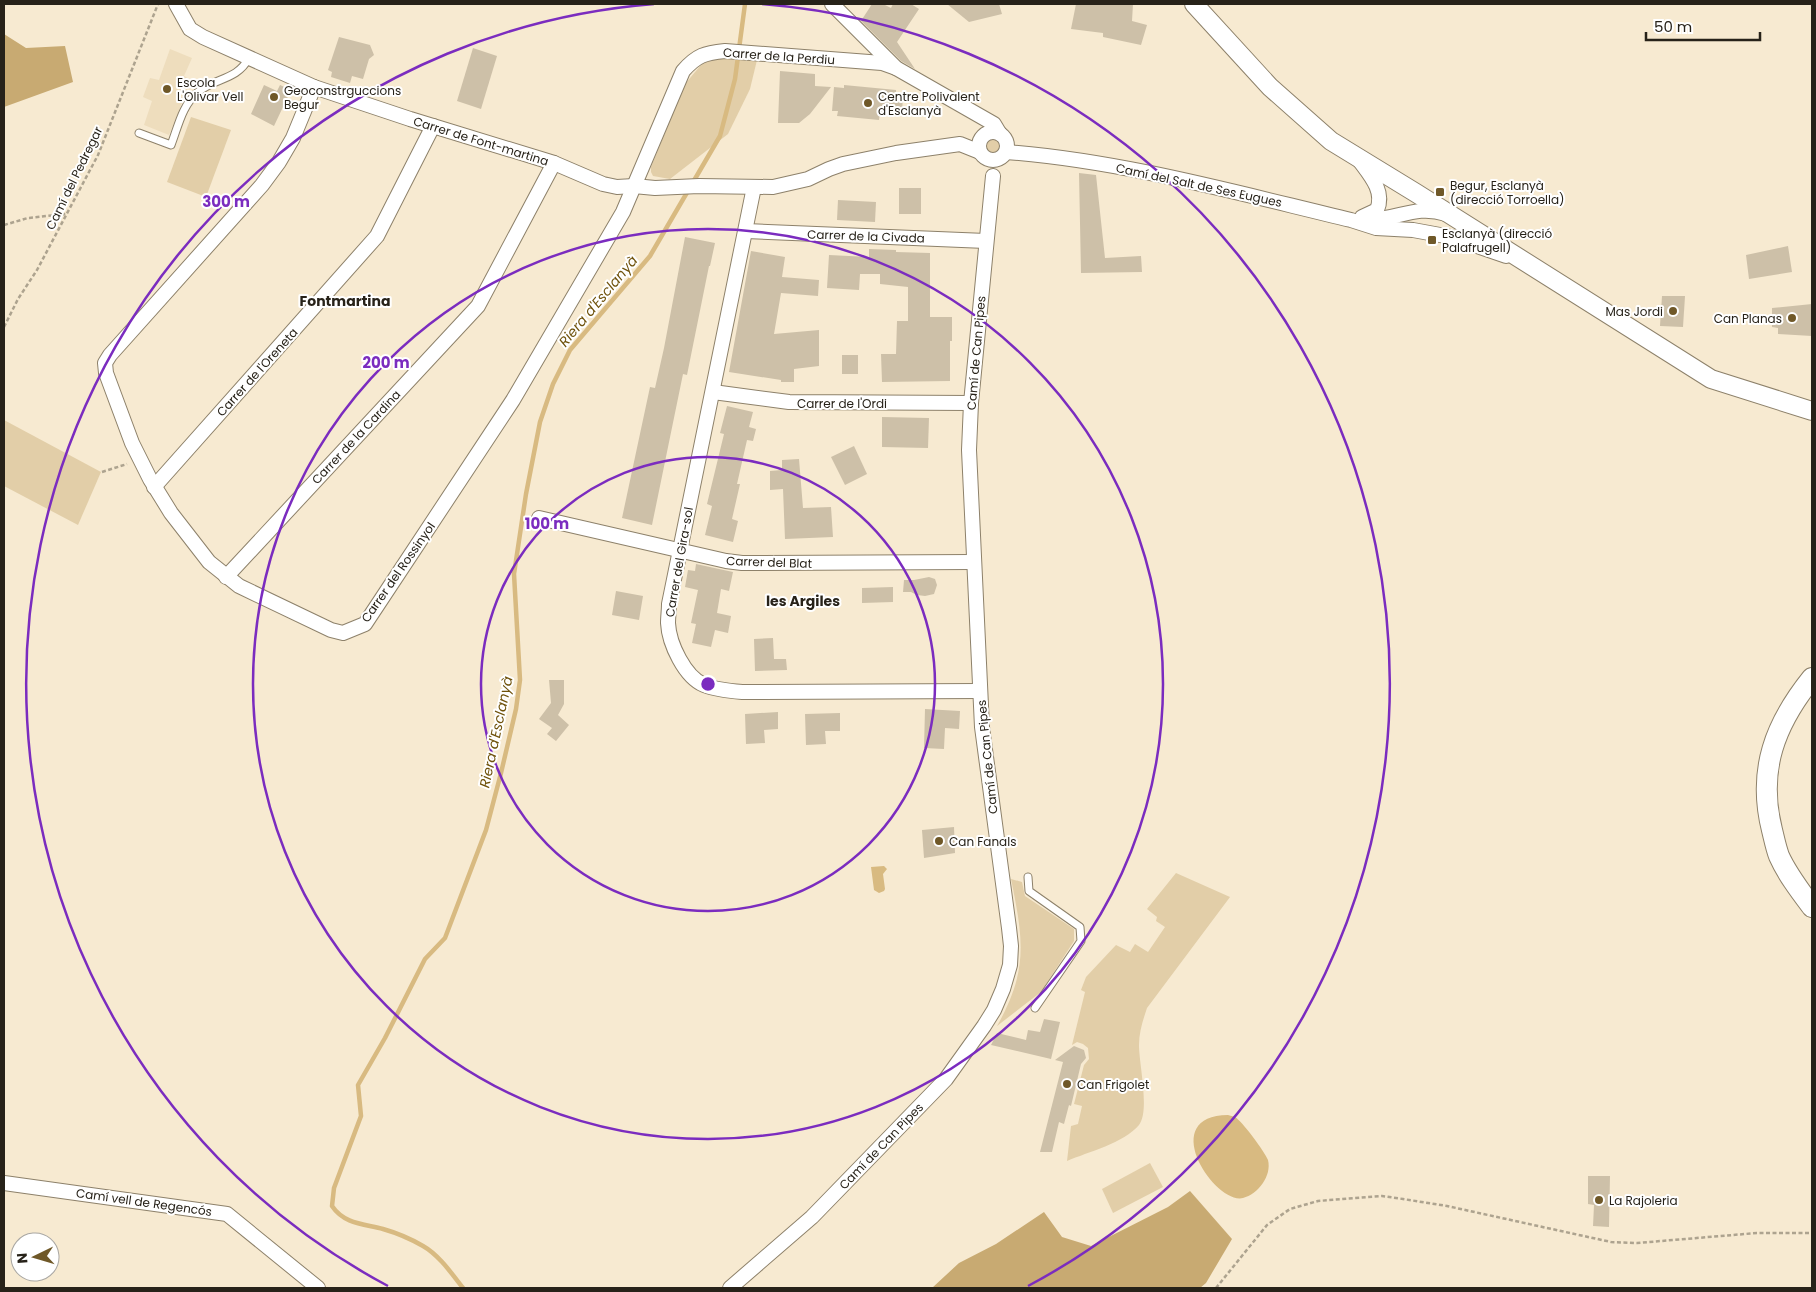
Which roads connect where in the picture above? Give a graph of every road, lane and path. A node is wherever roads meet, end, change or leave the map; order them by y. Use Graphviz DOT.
graph roads {
  1 [pos="158,4"];
  2 [pos="176,4"];
  3 [pos="832,4"];
  4 [pos="1194,4"];
  5 [pos="861,34"];
  6 [pos="248,58"];
  7 [pos="857,61"];
  8 [pos="896,68"];
  9 [pos="314,87"];
  10 [pos="433,126"];
  11 [pos="139,133"];
  12 [pos="1004,146"];
  13 [pos="981,154"];
  14 [pos="1357,157"];
  15 [pos="554,163"];
  16 [pos="993,176"];
  17 [pos="634,186"];
  18 [pos="754,187"];
  19 [pos="1409,189"];
  20 [pos="1422,210"];
  21 [pos="66,214"];
  22 [pos="1454,217"];
  23 [pos="1351,220"];
  24 [pos="4,225"];
  25 [pos="746,230"];
  26 [pos="1413,230"];
  27 [pos="986,241"];
  28 [pos="1526,262"];
  29 [pos="4,326"];
  30 [pos="713,392"];
  31 [pos="972,403"];
  32 [pos="1812,411"];
  33 [pos="140,460"];
  34 [pos="102,472"];
  35 [pos="154,487"];
  36 [pos="539,518"];
  37 [pos="680,550"];
  38 [pos="974,562"];
  39 [pos="226,577"];
  40 [pos="1812,678"];
  41 [pos="1812,687"];
  42 [pos="980,691"];
  43 [pos="1028,877"];
  44 [pos="1812,895"];
  45 [pos="1812,907"];
  46 [pos="1035,1008"];
  47 [pos="4,1183"];
  48 [pos="1812,1233"];
  49 [pos="318,1288"];
  50 [pos="730,1288"];
  51 [pos="1216,1288"];
  1 -- 21 [label="path, Camí del Pedregar"];
  2 -- 6 [label="street, Carrer de Font-martina"];
  3 -- 5 [label="street"];
  4 -- 14 [label="street"];
  5 -- 7 [label="street"];
  5 -- 8 [label="street"];
  6 -- 9 [label="street, Carrer de Font-martina"];
  6 -- 11 [label="lane"];
  7 -- 8 [label="street, Carrer de la Perdiu"];
  7 -- 17 [label="street, Carrer de la Perdiu"];
  8 -- 12 [label="street"];
  9 -- 10 [label="street, Carrer de Font-martina"];
  9 -- 33 [label="street, Carrer del Rossinyol"];
  10 -- 15 [label="street, Carrer de Font-martina"];
  10 -- 35 [label="street, Carrer de l'Oreneta"];
  12 -- 13 [label="street"];
  12 -- 13 [label="street"];
  12 -- 16 [label="street, Camí de Can Pipes"];
  12 -- 23 [label="street, Camí del Salt de Ses Eugues"];
  13 -- 16 [label="street"];
  13 -- 18 [label="street, Carrer de Font-martina"];
  14 -- 19 [label="street"];
  14 -- 23 [label="street"];
  15 -- 17 [label="street, Carrer de Font-martina"];
  15 -- 39 [label="street, Carrer de la Cardina"];
  16 -- 27 [label="street, Camí de Can Pipes"];
  17 -- 18 [label="street, Carrer de Font-martina"];
  17 -- 39 [label="street, Carrer del Rossinyol"];
  18 -- 25 [label="street, Carrer del Gira-sol"];
  19 -- 20 [label="street"];
  19 -- 22 [label="street"];
  20 -- 22 [label="street, Camí del Salt de Ses Eugues"];
  20 -- 23 [label="street, Camí del Salt de Ses Eugues"];
  20 -- 26 [label="street"];
  21 -- 24 [label="path"];
  21 -- 29 [label="path, Camí del Pedregar"];
  22 -- 28 [label="street"];
  23 -- 26 [label="street, Camí del Salt de Ses Eugues"];
  25 -- 27 [label="street, Carrer de la Civada"];
  25 -- 30 [label="street, Carrer del Gira-sol"];
  26 -- 28 [label="street, Camí del Salt de Ses Eugues"];
  27 -- 31 [label="street, Camí de Can Pipes"];
  28 -- 32 [label="street"];
  30 -- 31 [label="street, Carrer de l'Ordi"];
  30 -- 37 [label="street, Carrer del Gira-sol"];
  31 -- 38 [label="street, Camí de Can Pipes"];
  33 -- 34 [label="path"];
  33 -- 35 [label="street, Carrer del Rossinyol"];
  35 -- 39 [label="street, Carrer del Rossinyol"];
  36 -- 37 [label="street, Carrer del Blat"];
  37 -- 38 [label="street, Carrer del Blat"];
  37 -- 42 [label="street, Carrer del Gira-sol"];
  38 -- 42 [label="street, Camí de Can Pipes"];
  40 -- 45 [label="main road"];
  41 -- 44 [label="main road"];
  42 -- 50 [label="street, Camí de Can Pipes"];
  43 -- 46 [label="lane"];
  47 -- 49 [label="street, Camí vell de Regencós"];
  48 -- 51 [label="path"];
}
